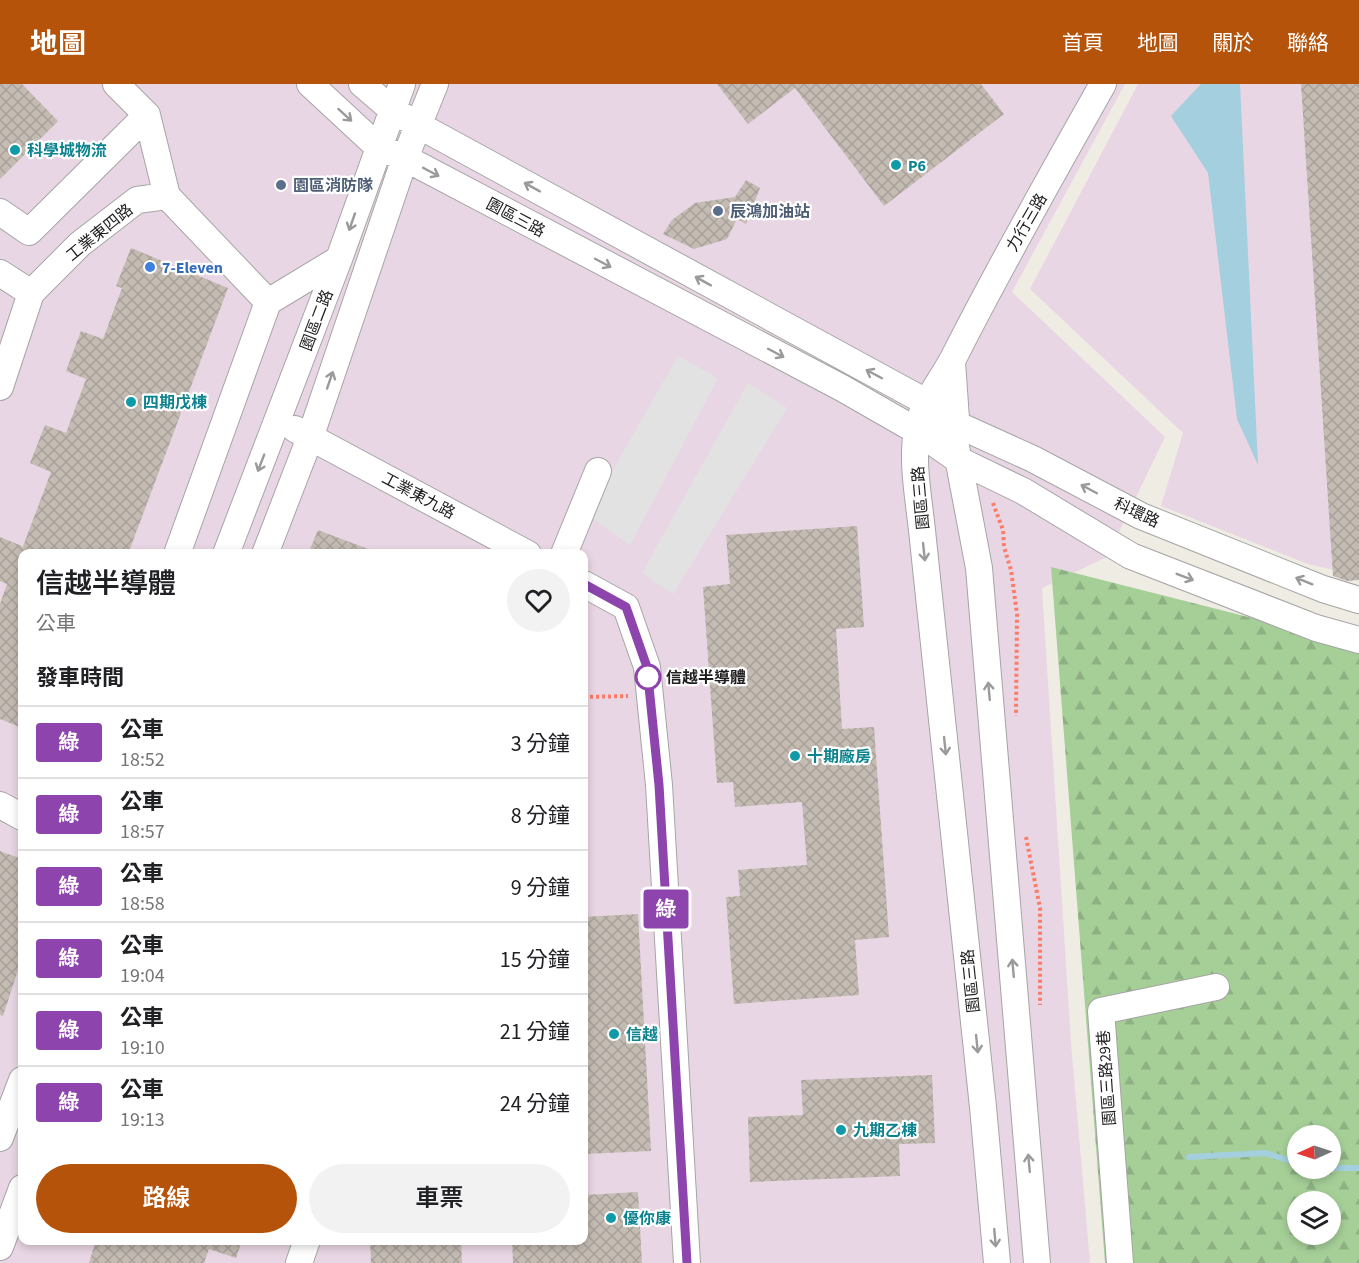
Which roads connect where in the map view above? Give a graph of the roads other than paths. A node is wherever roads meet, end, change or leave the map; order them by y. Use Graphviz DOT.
graph roads {
  1 [pos="116,84"];
  2 [pos="310,84"];
  3 [pos="362,84"];
  4 [pos="402,84"];
  5 [pos="435,84"];
  6 [pos="1103,84"];
  7 [pos="391,109"];
  8 [pos="147,115"];
  9 [pos="418,125"];
  10 [pos="378,147"];
  11 [pos="405,158"];
  12 [pos="167,196"];
  13 [pos="0,212"];
  14 [pos="339,260"];
  15 [pos="0,273"];
  16 [pos="31,293"];
  17 [pos="268,302"];
  18 [pos="952,362"];
  19 [pos="0,387"];
  20 [pos="926,402"];
  21 [pos="278,422"];
  22 [pos="917,430"];
  23 [pos="311,435"];
  24 [pos="957,444"];
  25 [pos="598,471"];
  26 [pos="1015,486"];
  27 [pos="981,507"];
  28 [pos="179,549"];
  29 [pos="228,549"];
  30 [pos="267,549"];
  31 [pos="519,549"];
  32 [pos="566,549"];
  33 [pos="588,586"];
  34 [pos="1359,600"];
  35 [pos="1359,640"];
  36 [pos="0,805"];
  37 [pos="18,815"];
  38 [pos="1216,987"];
  39 [pos="18,1091"];
  40 [pos="0,1138"];
  41 [pos="18,1199"];
  42 [pos="305,1245"];
  43 [pos="0,1247"];
  44 [pos="299,1263"];
  45 [pos="687,1263"];
  46 [pos="997,1263"];
  47 [pos="1037,1263"];
  48 [pos="1120,1263"];
  1 -- 8 [label="street"];
  2 -- 10 [label="street, 園區三路, one-way"];
  3 -- 7 [label="street, 園區三路"];
  4 -- 7 [label="street, 園區二路"];
  5 -- 9 [label="street, 園區二路"];
  6 -- 18 [label="street, 力行三路"];
  7 -- 9 [label="street, 園區三路"];
  7 -- 10 [label="street, 園區二路"];
  8 -- 12 [label="street"];
  8 -- 13 [label="street"];
  9 -- 11 [label="street, 園區二路"];
  20 -- 9 [label="street, 園區三路, one-way"];
  10 -- 11 [label="street, 園區三路"];
  10 -- 14 [label="street, 園區二路, one-way"];
  11 -- 22 [label="street, 園區三路, one-way"];
  23 -- 11 [label="street, 園區二路, one-way"];
  12 -- 16 [label="street, 工業東四路"];
  12 -- 17 [label="street"];
  14 -- 17 [label="street"];
  14 -- 21 [label="street, 園區二路"];
  15 -- 16 [label="street"];
  16 -- 19 [label="street, 工業東四路"];
  17 -- 28 [label="street"];
  18 -- 20 [label="street, 力行三路"];
  18 -- 24 [label="street"];
  20 -- 22 [label="street, 力行三路"];
  20 -- 24 [label="street, 科環路"];
  21 -- 23 [label="street, 工業東九路"];
  21 -- 29 [label="street, 園區二路, one-way"];
  22 -- 24 [label="street, 科環路"];
  22 -- 46 [label="street, 園區三路, one-way"];
  23 -- 30 [label="street, 園區二路"];
  23 -- 31 [label="street, 工業東九路"];
  24 -- 26 [label="street, 科環路"];
  24 -- 27 [label="street"];
  34 -- 24 [label="street, 科環路, one-way"];
  25 -- 32 [label="street"];
  26 -- 27 [label="street"];
  26 -- 35 [label="street, 科環路, one-way"];
  47 -- 27 [label="street, one-way"];
  33 -- 45 [label="street"];
  36 -- 37 [label="street"];
  38 -- 48 [label="street, 園區三路29巷"];
  39 -- 40 [label="street"];
  41 -- 43 [label="street"];
  42 -- 44 [label="street"];
}
